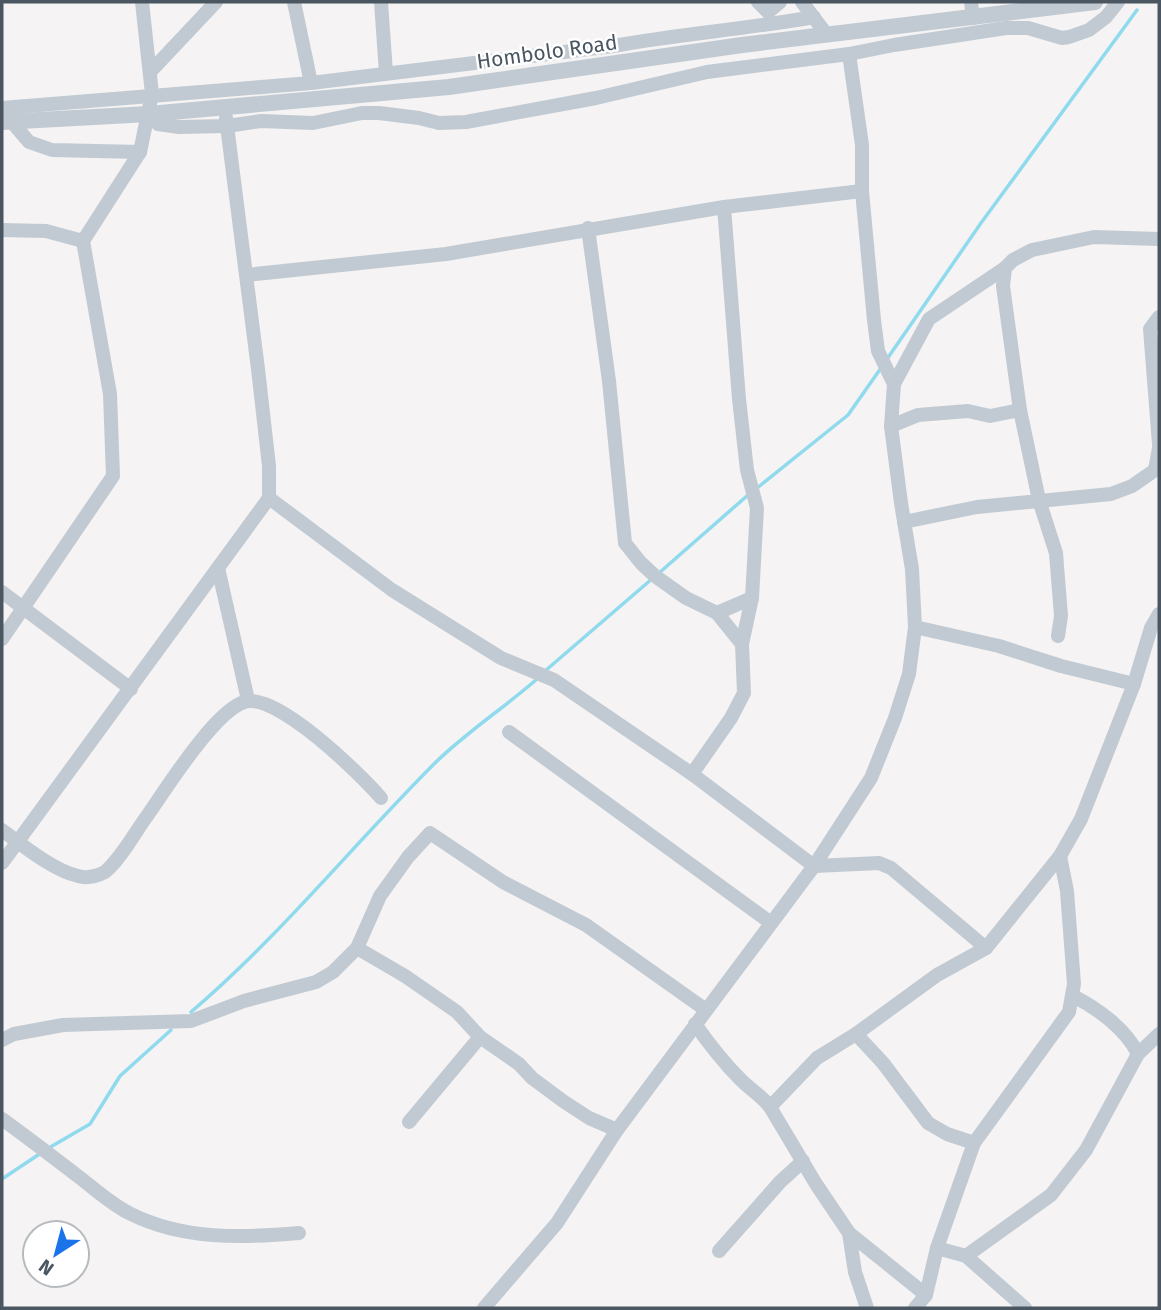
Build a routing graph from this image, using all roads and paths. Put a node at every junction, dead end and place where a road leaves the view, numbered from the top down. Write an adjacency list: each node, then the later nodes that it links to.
1 (142, 2): 14 (street)
2 (216, 2): 14 (street)
3 (294, 2): 16 (street)
4 (381, 2): 15 (street)
5 (758, 2): 6 (street)
6 (780, 2)
7 (802, 2): 11 (street)
8 (1095, 2): 10 (street, Hombolo Road)
9 (1118, 2): 13 (street)
10 (972, 10): 12 (street, Hombolo Road)
11 (814, 17): 12 (street); 15 (street)
12 (827, 35): 18 (street, Hombolo Road)
13 (849, 54): 22 (street); 25 (street)
14 (150, 72): 17 (street)
15 (386, 73): 16 (street)
16 (311, 83): 17 (street)
17 (152, 94): 20 (street); 21 (street)
18 (312, 99): 19 (street, Hombolo Road); 22 (street)
19 (224, 106): 20 (street, Hombolo Road); 23 (street)
20 (149, 114): 21 (street, Hombolo Road); 23 (street); 24 (street)
21 (5, 117): 24 (street)
22 (313, 123): 23 (street)
23 (227, 126): 32 (street)
24 (140, 152): 30 (street)
25 (862, 191): 26 (street); 34 (street)
26 (724, 207): 27 (street); 44 (street)
27 (588, 228): 32 (street); 46 (street)
28 (2, 230): 30 (street)
29 (1159, 239): 31 (street)
30 (83, 240): 45 (street)
31 (1005, 268): 34 (street); 35 (street)
32 (246, 275): 39 (street)
33 (1159, 317): 37 (street)
34 (894, 384): 36 (street)
35 (1020, 410): 36 (street); 40 (street)
36 (891, 426): 41 (street)
37 (1159, 446): 38 (street)
38 (1157, 471): 40 (street)
39 (269, 498): 42 (street); 56 (street)
40 (1039, 500): 41 (street); 49 (street)
41 (904, 522): 48 (street)
42 (218, 568): 53 (street); 54 (street)
43 (2, 592): 45 (street)
44 (752, 597): 46 (street); 51 (street)
45 (24, 609): 50 (street); 53 (street)
46 (717, 613): 51 (street)
47 (1159, 614): 52 (street)
48 (915, 627): 52 (street); 62 (street)
49 (1058, 636)
50 (2, 639)
51 (742, 644): 56 (street)
52 (1134, 684): 60 (street)
53 (131, 689): 59 (street)
54 (248, 700): 57 (street); 59 (street)
55 (509, 732): 63 (street)
56 (692, 774): 62 (street)
57 (381, 798)
58 (2, 830): 59 (street)
59 (17, 841): 61 (street)
60 (1060, 856): 65 (street); 66 (street)
61 (2, 863)
62 (814, 866): 63 (street); 65 (street)
63 (771, 923): 67 (street)
64 (357, 948): 67 (street); 71 (street); 72 (street)
65 (986, 948): 69 (street)
66 (1073, 996): 73 (street); 78 (street)
67 (706, 1010): 68 (street)
68 (695, 1024): 74 (street); 77 (street)
69 (856, 1034): 74 (street); 78 (street)
70 (1159, 1034): 73 (street)
71 (480, 1037): 76 (street); 77 (street)
72 (2, 1040)
73 (1138, 1054): 84 (street)
74 (770, 1107): 79 (street)
75 (2, 1119): 80 (street)
76 (409, 1122)
77 (617, 1130): 86 (street)
78 (974, 1143): 82 (street)
79 (803, 1161): 81 (street); 83 (street)
80 (299, 1233)
81 (849, 1233): 85 (street); 87 (street)
82 (937, 1248): 84 (street); 85 (street)
83 (719, 1251)
84 (966, 1256): 89 (street)
85 (926, 1295): 88 (street)
86 (484, 1308)
87 (867, 1308)
88 (915, 1308)
89 (1025, 1308)

